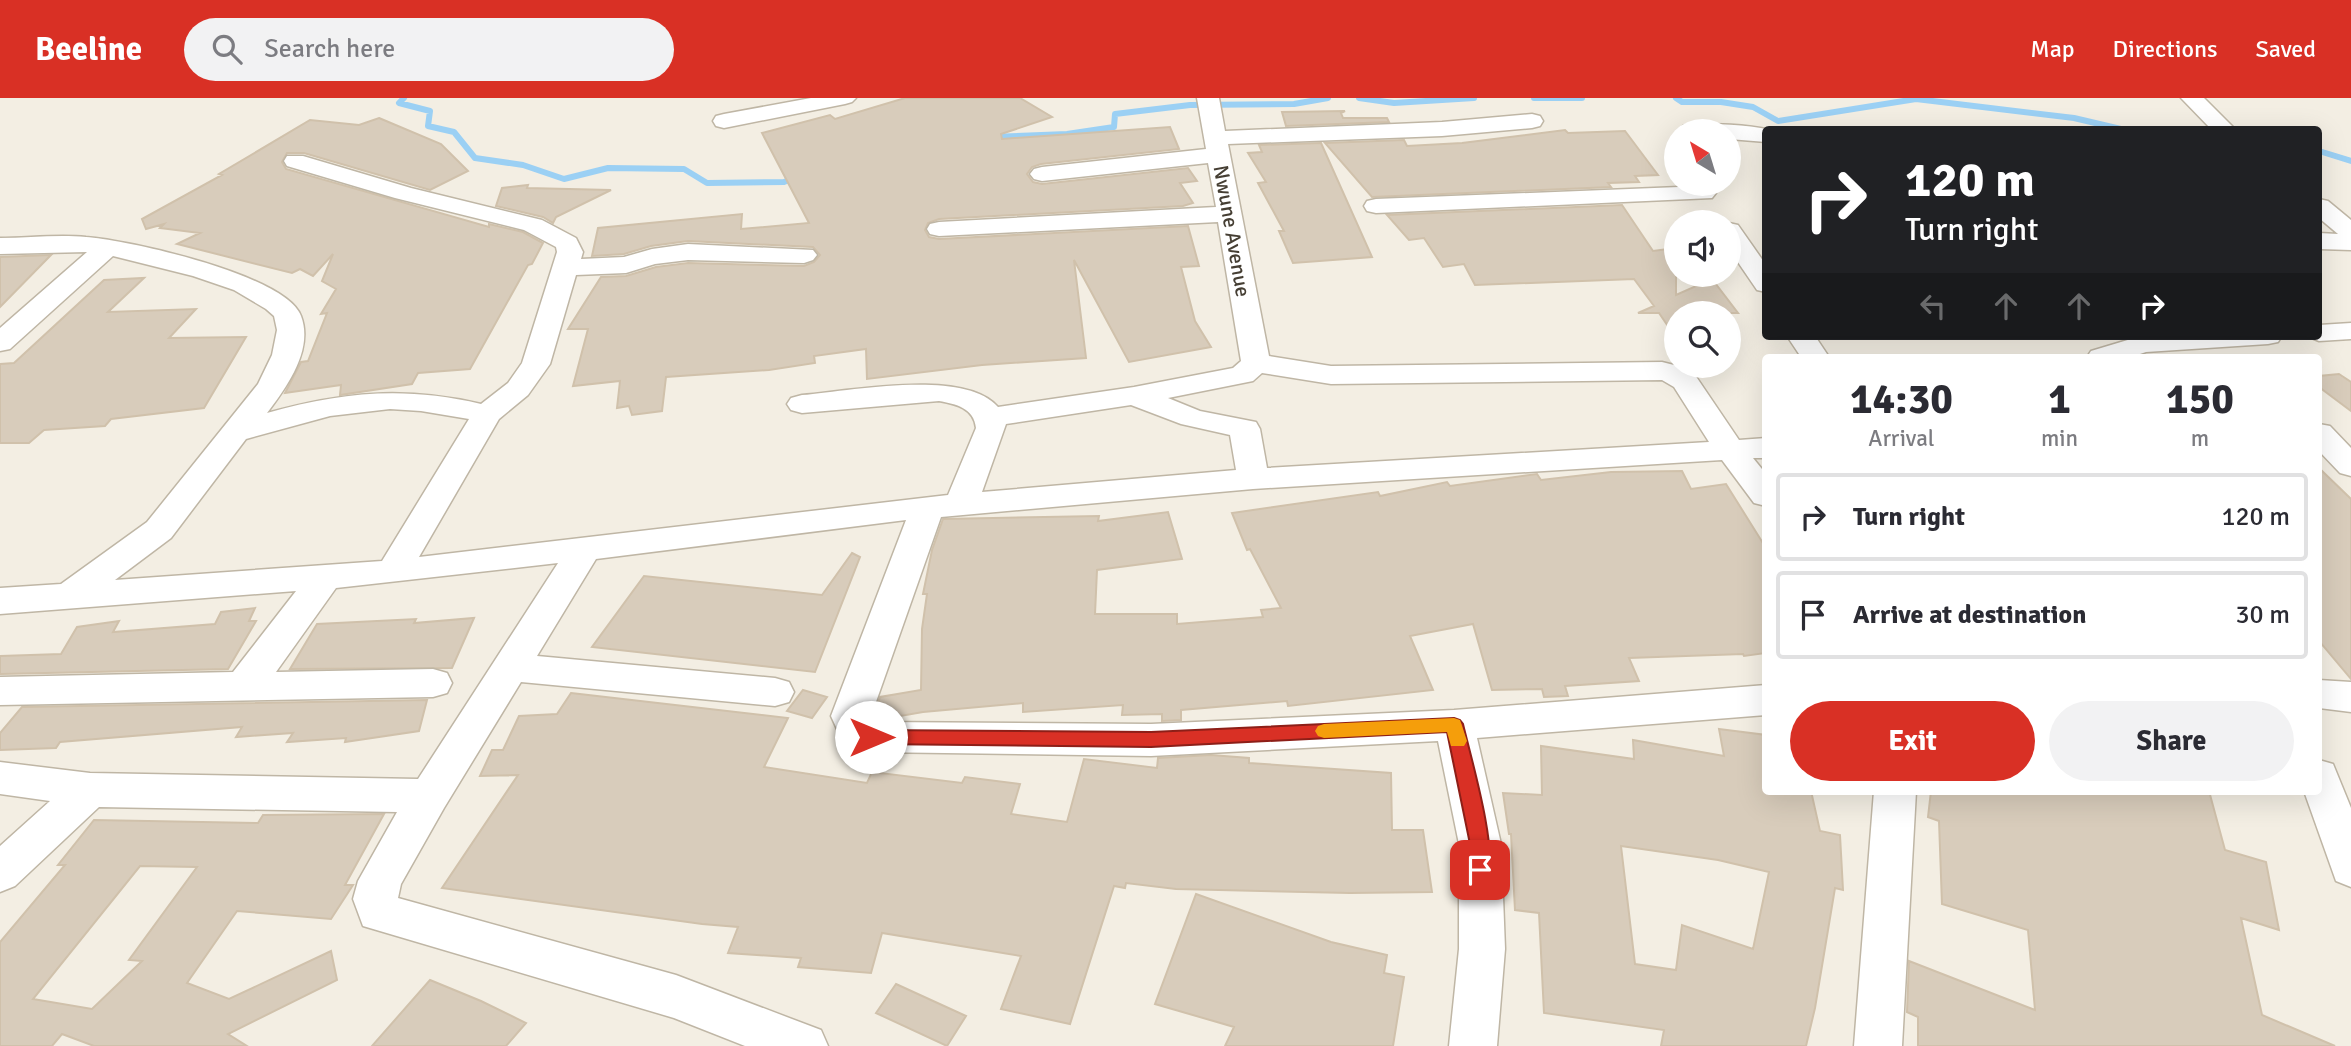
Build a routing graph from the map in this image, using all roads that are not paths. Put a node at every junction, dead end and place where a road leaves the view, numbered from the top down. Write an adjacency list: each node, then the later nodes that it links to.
1 (845, 98): 4 (street)
2 (2192, 98): 6 (street)
3 (1210, 104): 9 (street, Nwune Avenue)
4 (724, 121)
5 (1532, 121): 9 (street)
6 (2220, 126)
7 (1741, 133): 8 (street)
8 (1762, 135)
9 (1217, 146): 11 (street); 15 (street, Nwune Avenue)
10 (295, 160): 24 (street)
11 (1042, 174)
12 (1664, 190): 13 (street)
13 (1377, 206)
14 (2322, 208): 17 (street)
15 (1227, 214): 16 (street); 32 (street, Nwune Avenue)
16 (939, 229)
17 (2351, 232)
18 (2322, 241): 19 (street)
19 (2351, 242)
20 (0, 246): 21 (street)
21 (108, 247): 29 (street); 38 (street)
22 (1741, 248): 25 (street)
23 (804, 255): 24 (street)
24 (565, 268): 35 (street)
25 (1762, 278)
26 (2351, 331): 27 (street)
27 (2322, 333)
28 (2256, 340): 30 (street)
29 (0, 343)
30 (2233, 348): 31 (street)
31 (2111, 354)
32 (1249, 369): 33 (street); 37 (street, Nwune Avenue); 41 (street)
33 (1134, 396): 36 (street); 37 (street)
34 (802, 404): 36 (street)
35 (487, 414): 38 (street); 48 (street)
36 (990, 417): 45 (street)
37 (1245, 429): 43 (street, Nwune Avenue)
38 (235, 433): 46 (street)
39 (2322, 436): 42 (street)
40 (1762, 448): 41 (street)
41 (1730, 450): 43 (street); 44 (street)
42 (2351, 466)
43 (1253, 479): 45 (street)
44 (1762, 491)
45 (944, 506): 47 (street); 61 (street)
46 (159, 530): 50 (street); 51 (street)
47 (584, 551): 48 (street); 53 (street)
48 (393, 572): 49 (street)
49 (326, 578): 50 (street); 55 (street)
50 (157, 590): 51 (street)
51 (68, 597): 52 (street)
52 (0, 601)
53 (511, 667): 57 (street); 66 (street)
54 (433, 683): 55 (street)
55 (246, 685): 56 (street)
56 (0, 691)
57 (775, 692)
58 (2322, 694): 59 (street)
59 (2351, 697)
60 (1762, 700): 61 (street)
61 (1454, 724): 70 (street)
62 (0, 778): 64 (street)
63 (2322, 785): 67 (street)
64 (90, 790): 66 (street); 68 (street)
65 (1895, 795): 71 (street)
66 (429, 796): 69 (street)
67 (2351, 868)
68 (0, 873)
69 (804, 1046)
70 (1473, 1046)
71 (1878, 1046)

